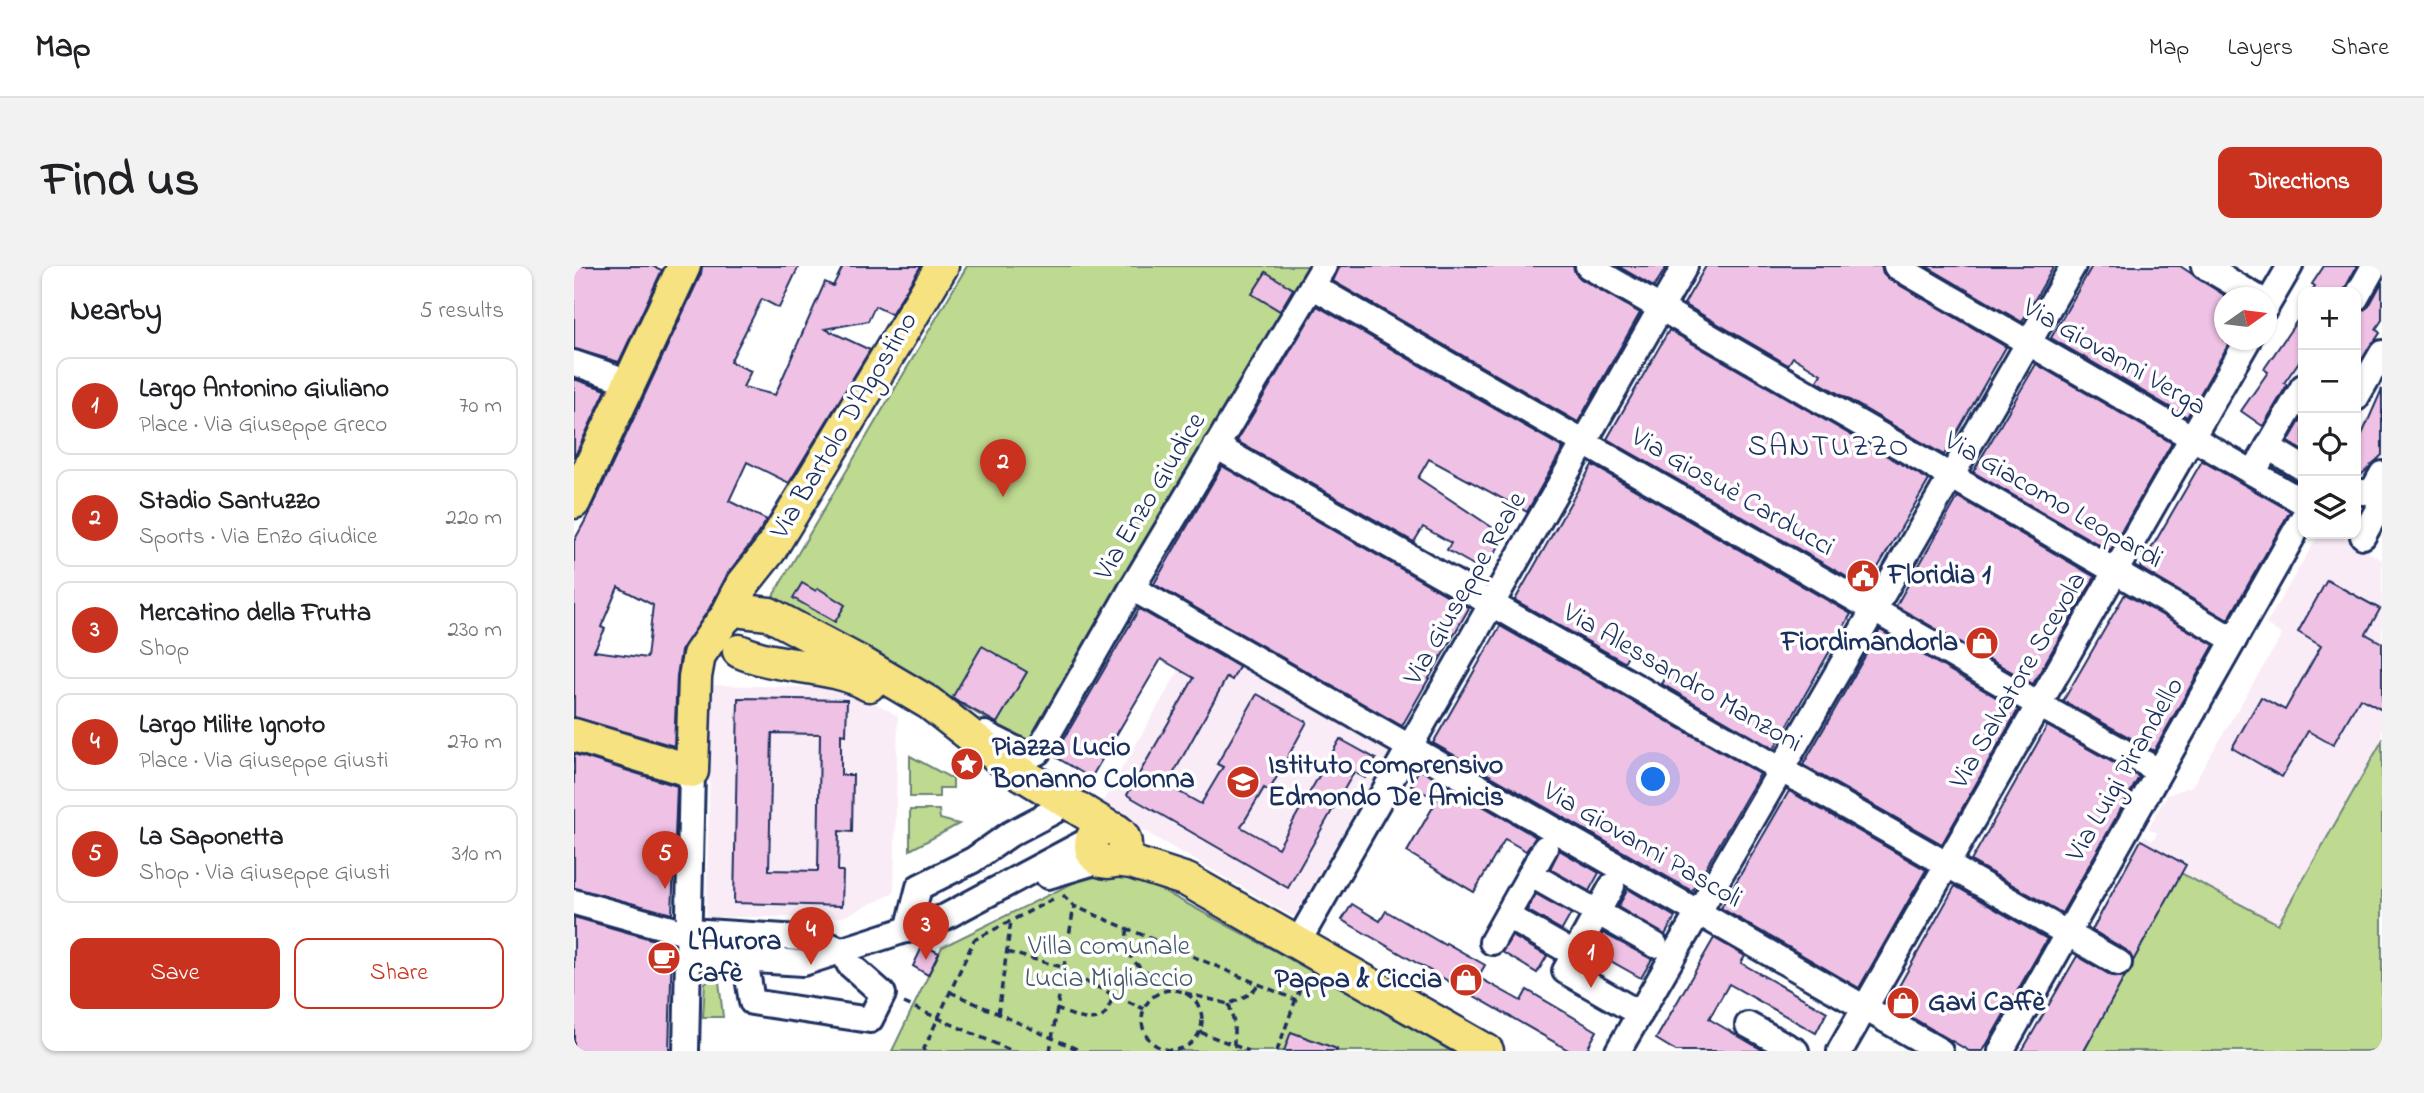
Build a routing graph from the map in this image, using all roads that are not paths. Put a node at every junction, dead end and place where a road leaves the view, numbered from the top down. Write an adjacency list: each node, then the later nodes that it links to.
1 (684, 266): 19 (main road)
2 (942, 266): 40 (main road, Via Bartolo D'Agostino)
3 (1588, 266): 14 (street, Via Giacomo Leopardi)
4 (1685, 266): 14 (street, Via Giuseppe Reale)
5 (1896, 266): 15 (street, Via Giovanni Verga)
6 (2073, 266): 15 (street)
7 (2204, 266): 11 (street)
8 (2290, 266): 12 (street)
9 (2374, 266): 13 (street)
10 (1318, 276): 23 (street, Via Giosuè Carducci); 24 (street, Via Enzo Giudice)
11 (2239, 287)
12 (2276, 287)
13 (2361, 289)
14 (1661, 308): 23 (street, Via Giuseppe Reale); 29 (street, Via Giacomo Leopardi)
15 (2029, 343): 22 (street, Via Giovanni Verga); 29 (street)
16 (2242, 350): 22 (street, Via Salvatore Scevola)
17 (2382, 353): 20 (street)
18 (574, 363): 19 (street)
19 (630, 382): 32 (main road)
20 (2361, 389)
21 (2298, 396): 25 (street)
22 (2192, 437): 27 (street, Via Giovanni Verga); 36 (street, Via Salvatore Scevola)
23 (1584, 442): 38 (street, Via Giuseppe Reale); 39 (street, Via Giosuè Carducci)
24 (1216, 446): 37 (street, Via Enzo Giudice); 38 (street, Via Alessandro Manzoni)
25 (2268, 447): 26 (street); 27 (street)
26 (2298, 465)
27 (2253, 473): 31 (street, Via Giovanni Verga)
28 (2382, 474): 30 (street)
29 (1951, 476): 36 (street, Via Giacomo Leopardi); 39 (street)
30 (2361, 492)
31 (2298, 499)
32 (574, 502)
33 (2382, 502): 35 (street)
34 (2298, 527): 41 (street, Via Luigi Pirandello)
35 (2367, 538)
36 (2117, 572): 41 (street, Via Giacomo Leopardi); 45 (street, Via Salvatore Scevola)
37 (1132, 588): 44 (street, Via Enzo Giudice); 47 (street, Via Giovanni Pascoli)
38 (1491, 604): 47 (street, Via Giuseppe Reale); 48 (street, Via Alessandro Manzoni)
39 (1873, 608): 45 (street, Via Giosuè Carducci); 48 (street)
40 (741, 616): 42 (main road); 43 (main road, Via Bartolo D'Agostino); 44 (main road)
41 (2234, 640): 50 (street, Via Luigi Pirandello)
42 (743, 652): 43 (main road); 51 (main road)
43 (695, 677): 49 (main road, Via Bartolo D'Agostino)
44 (929, 703): 52 (main road)
45 (2039, 705): 50 (street, Via Giosuè Carducci); 54 (street, Via Salvatore Scevola)
46 (574, 735): 49 (main road)
47 (1410, 747): 59 (street, Via Giovanni Pascoli); 64 (street, Via Giuseppe Reale)
48 (1781, 769): 54 (street, Via Alessandro Manzoni); 59 (street)
49 (692, 771): 63 (street)
50 (2159, 771): 62 (street, Via Luigi Pirandello)
51 (1054, 811): 52 (main road); 61 (street)
52 (1105, 843): 61 (street); 64 (main road)
53 (1545, 848): 55 (street)
54 (1947, 865): 62 (street, Via Alessandro Manzoni); 71 (street, Via Salvatore Scevola)
55 (1530, 874): 58 (street); 60 (street)
56 (1612, 886): 58 (street)
57 (574, 902): 63 (street)
58 (1598, 912): 66 (street); 70 (street)
59 (1698, 912): 71 (street, Via Giovanni Pascoli); 72 (street)
60 (1507, 916): 65 (street); 70 (street)
61 (908, 930): 67 (street)
62 (2066, 934): 69 (street, Via Alessandro Manzoni); 80 (street, Via Luigi Pirandello)
63 (689, 940): 67 (street); 68 (street); 74 (street)
64 (1298, 942): 75 (main road)
65 (1492, 942)
66 (1655, 945)
67 (843, 951): 68 (street); 68 (street)
68 (745, 960)
69 (2119, 962)
70 (1569, 963): 72 (street)
71 (1866, 1008): 78 (street, Via Salvatore Scevola); 79 (street, Via Giovanni Pascoli)
72 (1640, 1014): 76 (street)
73 (1748, 1025): 77 (street)
74 (686, 1051)
75 (1487, 1051)
76 (1618, 1051)
77 (1796, 1051)
78 (1840, 1051)
79 (1940, 1051)
80 (2001, 1051)

